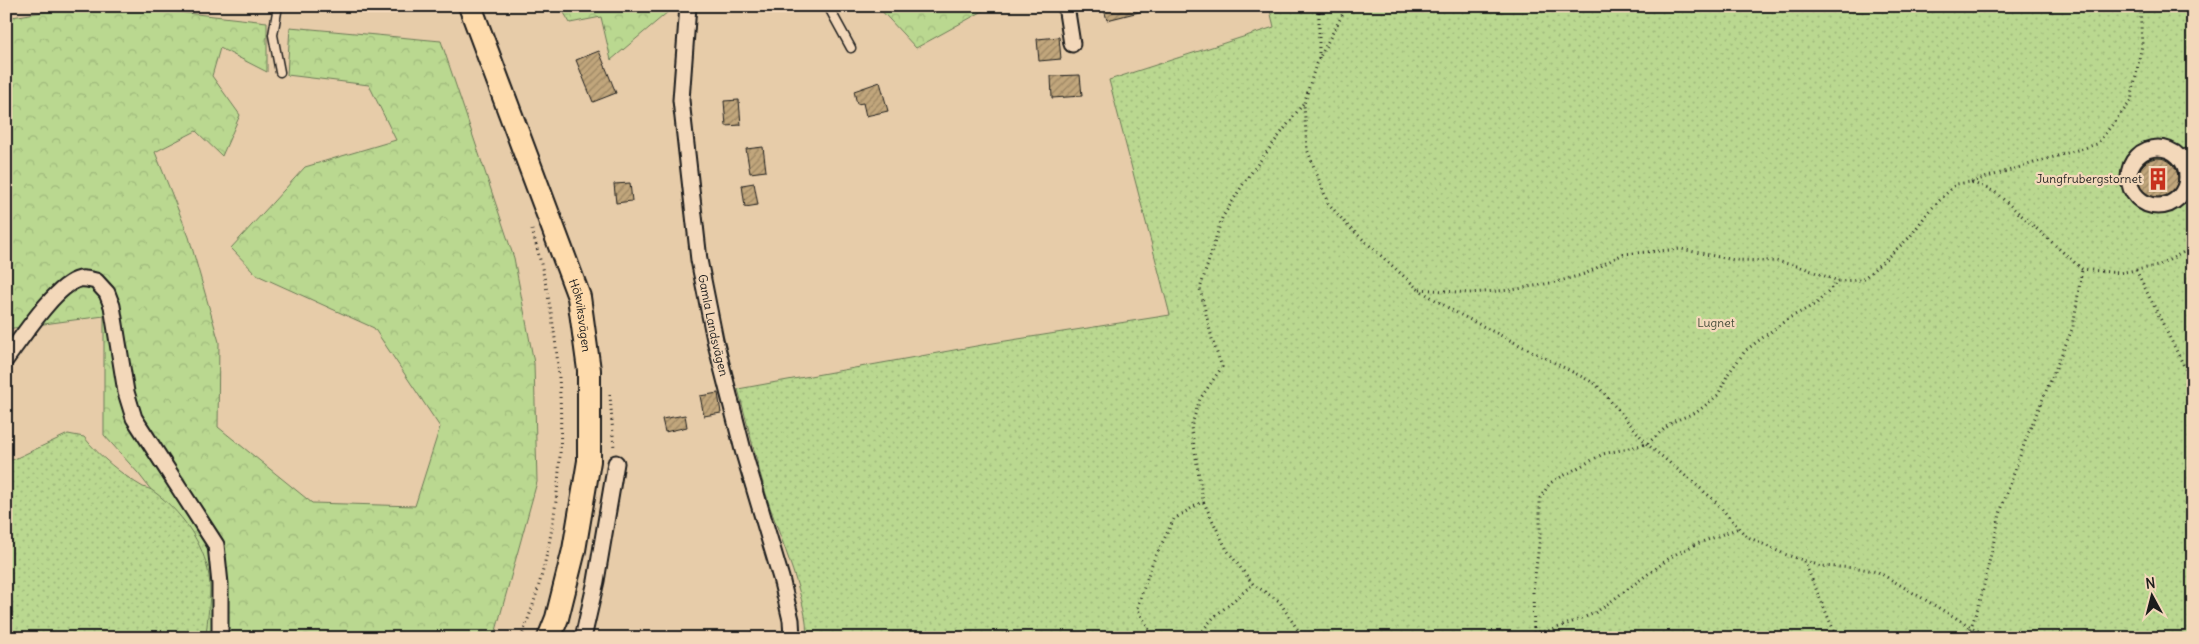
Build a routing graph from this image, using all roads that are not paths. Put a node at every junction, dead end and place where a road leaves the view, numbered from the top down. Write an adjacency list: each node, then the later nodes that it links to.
1 (278, 6): 8 (lane)
2 (470, 6): 12 (main road, Hökviksvägen)
3 (688, 6): 14 (street, Gamla Landsvägen)
4 (828, 6): 7 (lane)
5 (1066, 6): 6 (street)
6 (1072, 44)
7 (851, 48)
8 (280, 72)
9 (6, 359): 11 (street)
10 (616, 463): 13 (street)
11 (220, 638)
12 (549, 638)
13 (583, 638)
14 (792, 638)

